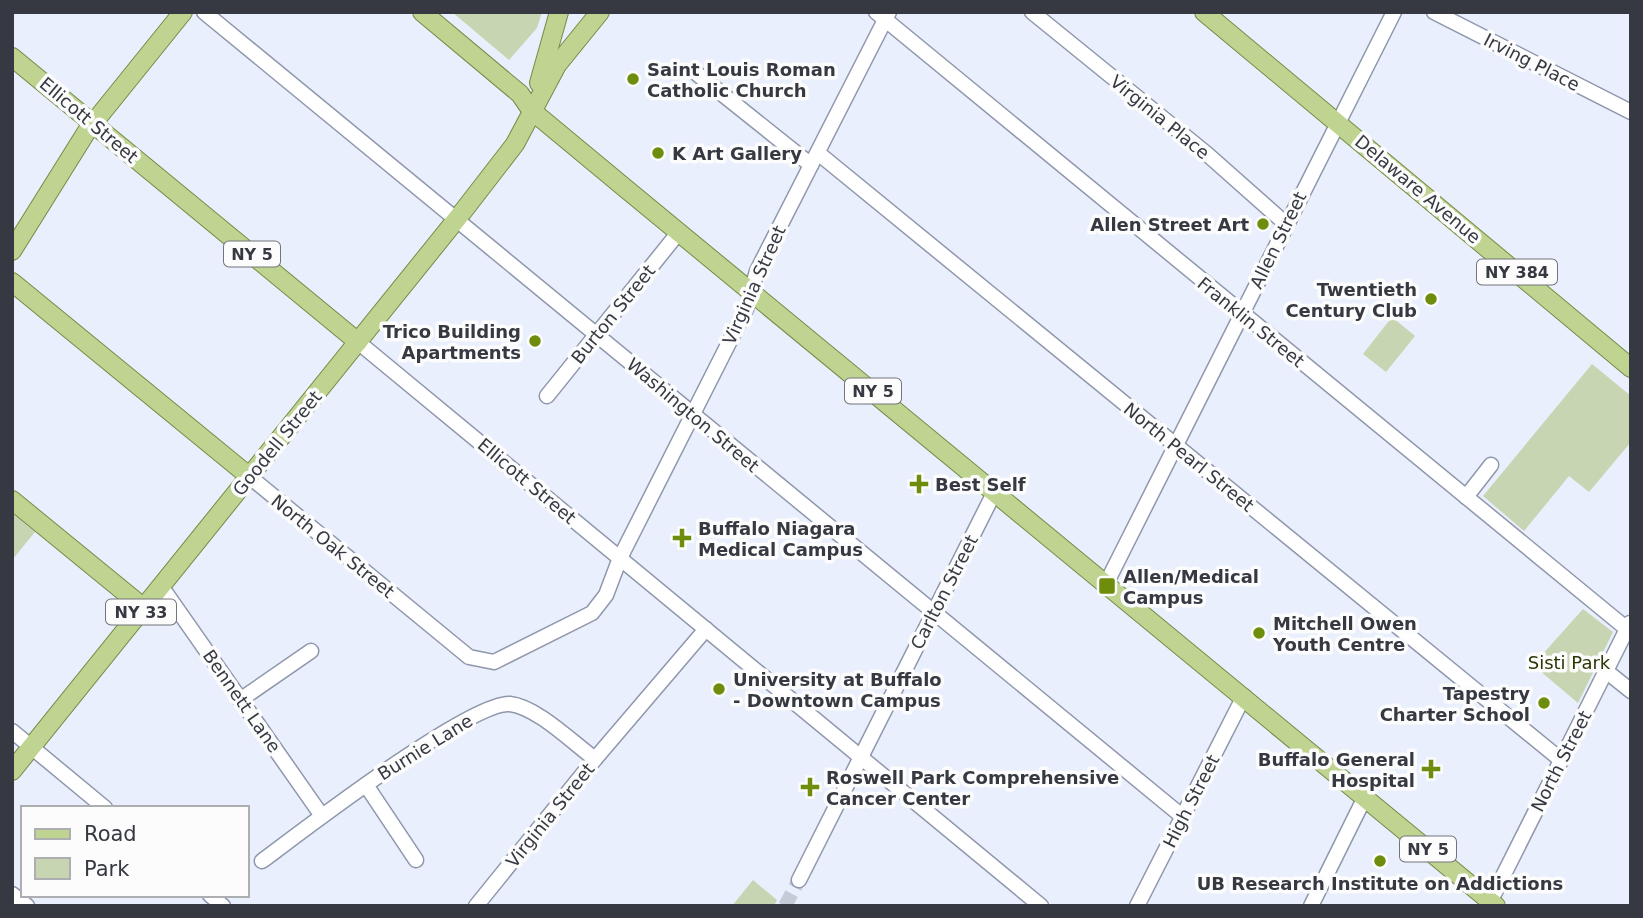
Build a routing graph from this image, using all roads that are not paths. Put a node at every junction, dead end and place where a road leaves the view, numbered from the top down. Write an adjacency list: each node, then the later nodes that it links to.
1 (183, 12): 17 (main road)
2 (204, 12): 19 (street, Washington Street)
3 (406, 12): 14 (main road)
4 (422, 12): 14 (main road)
5 (559, 12): 14 (main road)
6 (600, 12): 14 (main road)
7 (1032, 12): 20 (street, Virginia Place)
8 (1204, 12): 16 (main road, Delaware Avenue / NY 384)
9 (1394, 12): 16 (street, Allen Street)
10 (1434, 12): 15 (street, Irving Place)
11 (883, 15): 18 (street, Virginia Street); 25 (street, Franklin Street)
12 (12, 57): 17 (main road, Ellicott Street / NY 5)
13 (696, 73): 18 (street, North Pearl Street)
14 (531, 110): 19 (main road, Goodell Street); 21 (main road, NY 5)
15 (1631, 112)
16 (1337, 121): 20 (street, Allen Street); 28 (main road, Delaware Avenue / NY 384)
17 (93, 123): 22 (main road); 27 (main road, Ellicott Street / NY 5)
18 (814, 159): 24 (street, Virginia Street); 31 (street, North Pearl Street)
19 (456, 220): 26 (street, Washington Street); 27 (main road, Goodell Street)
20 (1286, 224): 25 (street, Allen Street)
21 (678, 232): 24 (main road, NY 5); 26 (street, Burton Street)
22 (12, 251)
23 (12, 282): 33 (main road, North Oak Street)
24 (751, 291): 30 (street, Virginia Street); 34 (main road, NY 5)
25 (1241, 315): 31 (street, Allen Street); 35 (street, Franklin Street)
26 (596, 335): 29 (street, Burton Street); 30 (street, Washington Street)
27 (358, 342): 33 (main road, Goodell Street / NY 33); 37 (street, Ellicott Street)
28 (1631, 369)
29 (547, 396)
30 (694, 416): 37 (street, Virginia Street); 41 (street, Washington Street)
31 (1175, 446): 38 (street, Allen Street); 53 (street, North Pearl Street)
32 (1491, 465): 35 (street)
33 (250, 477): 37 (street, North Oak Street); 39 (main road, Goodell Street / NY 33)
34 (995, 491): 38 (main road, NY 5); 41 (street, Carlton Street)
35 (1466, 497): 42 (street, Franklin Street)
36 (12, 500): 40 (main road)
37 (620, 558): 43 (street, Ellicott Street)
38 (1107, 582): 47 (main road, NY 5)
39 (162, 586): 40 (main road, Goodell Street / NY 33); 48 (street, Bennett Lane)
40 (144, 608): 50 (main road, Goodell Street / NY 33)
41 (934, 613): 51 (street, Carlton Street); 59 (street, Washington Street)
42 (1629, 625): 45 (street, North Street)
43 (706, 629): 51 (street, Ellicott Street); 52 (street, Virginia Street)
44 (312, 651): 48 (street)
45 (1606, 671): 46 (street); 53 (street, North Street)
46 (1631, 691)
47 (1244, 696): 56 (main road, NY 5); 59 (street, High Street)
48 (240, 700): 58 (street, Bennett Lane)
49 (12, 731): 50 (street)
50 (32, 747): 54 (main road, Goodell Street / NY 33); 57 (street)
51 (861, 757): 62 (street, Carlton Street); 68 (street, Ellicott Street)
52 (595, 759): 55 (street, Burnie Lane); 64 (street, Virginia Street)
53 (1561, 760): 65 (street, North Street)
54 (12, 771)
55 (366, 785): 58 (street, Burnie Lane); 60 (street)
56 (1365, 797): 65 (main road, NY 5); 70 (street)
57 (103, 806)
58 (323, 816): 61 (street, Burnie Lane)
59 (1183, 817): 69 (street, High Street)
60 (416, 860)
61 (262, 861)
62 (799, 880)
63 (12, 894): 66 (street)
64 (481, 900): 67 (street)
65 (1492, 904)
66 (27, 906)
67 (498, 906)
68 (1041, 906)
69 (1137, 906)
70 (1311, 906)

